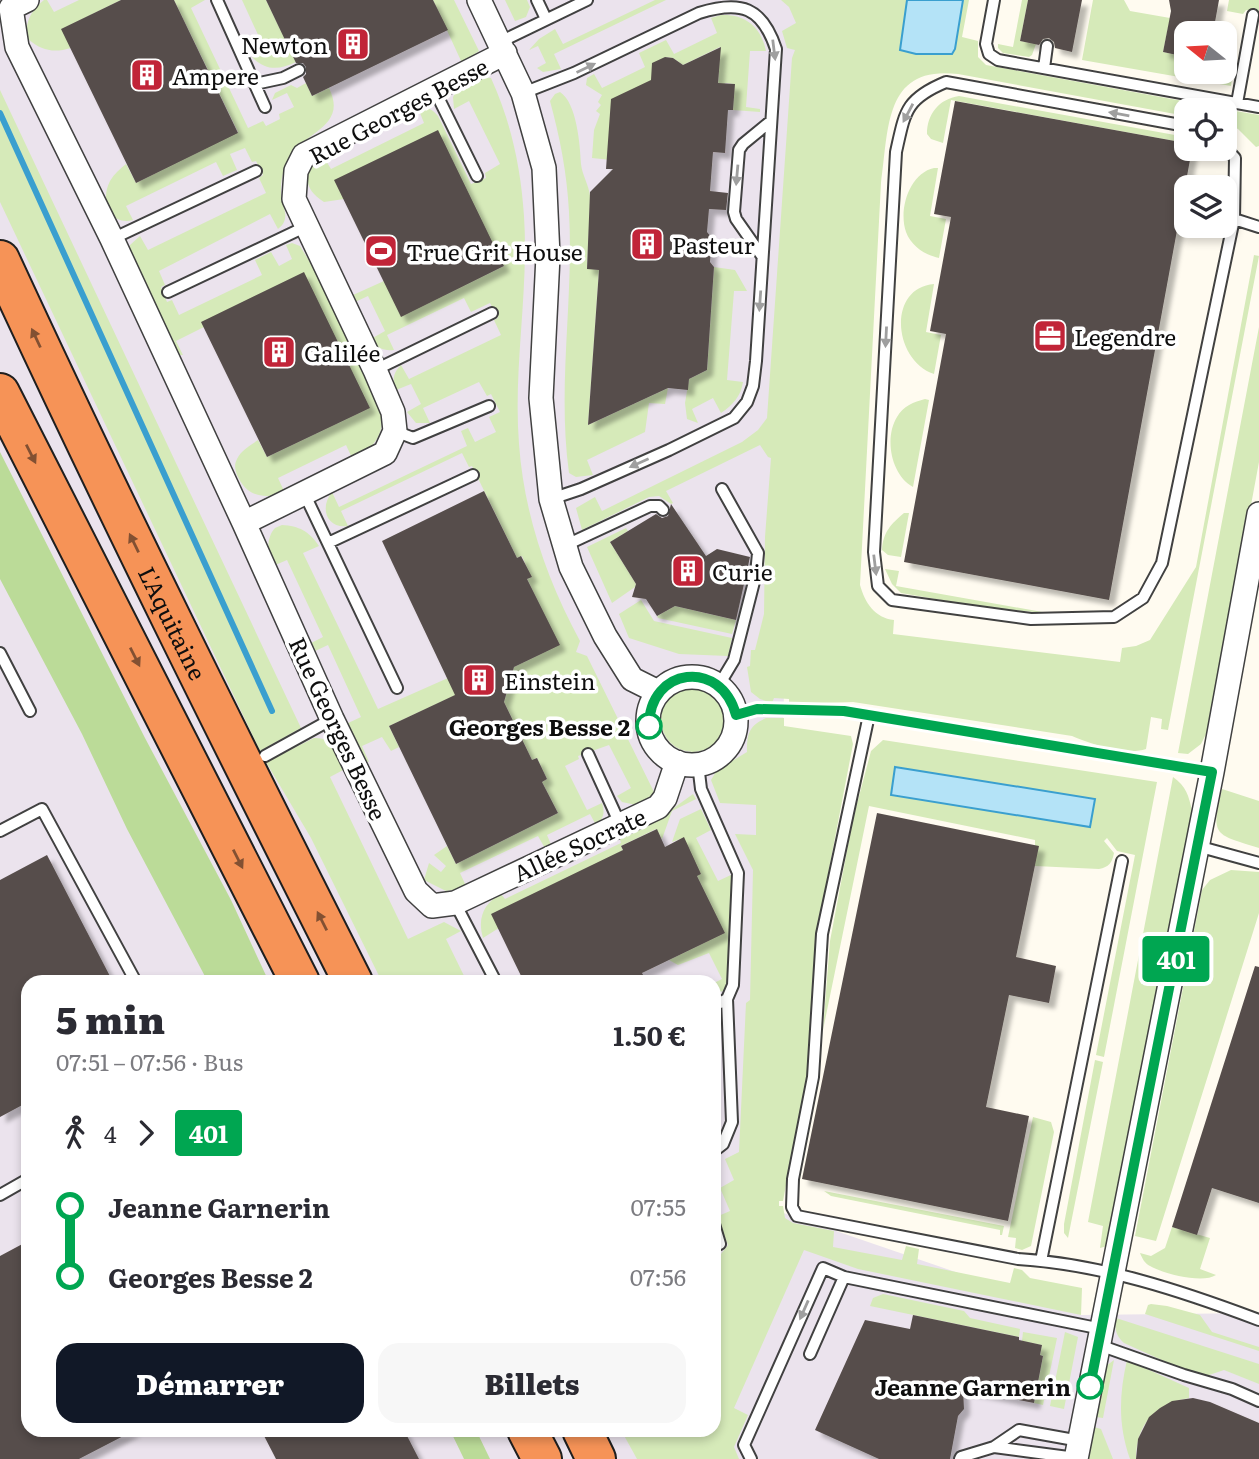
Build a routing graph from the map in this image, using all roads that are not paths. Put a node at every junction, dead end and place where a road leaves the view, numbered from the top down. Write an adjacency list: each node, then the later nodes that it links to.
1 (217, 0): 13 (lane)
2 (479, 0): 10 (street, Rue Georges Besse)
3 (537, 0): 8 (lane)
4 (587, 0): 8 (lane)
5 (994, 0): 11 (lane)
6 (14, 3): 28 (street, Rue Georges Besse)
7 (1253, 15): 17 (lane)
8 (546, 19): 10 (lane)
9 (1047, 47): 11 (lane)
10 (502, 48): 14 (street, Rue Georges Besse); 15 (street, Rue Georges Besse)
11 (1044, 68): 16 (lane)
12 (299, 70): 13 (lane)
13 (255, 84): 18 (lane)
14 (434, 89): 23 (lane); 25 (street, Rue Georges Besse)
15 (523, 93): 20 (lane, one-way to 20); 40 (street, Rue Georges Besse)
16 (1209, 98)
17 (1237, 103): 19 (lane)
18 (265, 107)
19 (1259, 107)
20 (771, 121): 29 (lane); 29 (lane, one-way to 29)
21 (1174, 124): 27 (lane, one-way to 27)
22 (256, 171): 28 (lane)
23 (477, 176)
24 (1237, 220): 26 (lane)
25 (307, 226): 31 (lane); 33 (street, Rue Georges Besse)
26 (1259, 227)
27 (1230, 238)
28 (112, 239): 43 (street, Rue Georges Besse)
29 (762, 256): 40 (lane, one-way to 40)
30 (0, 260): 66 (highway, L'Aquitaine, one-way to 30)
31 (168, 292)
32 (492, 313): 33 (lane)
33 (375, 370): 36 (street, Rue Georges Besse)
34 (0, 393): 65 (highway, one-way to 65)
35 (489, 406): 36 (lane)
36 (395, 431): 39 (street)
37 (473, 475): 44 (lane)
38 (722, 489): 47 (lane)
39 (305, 495): 43 (street); 44 (lane)
40 (551, 499): 45 (street, Rue Georges Besse)
41 (663, 510): 45 (lane)
42 (1259, 514): 57 (street)
43 (244, 523): 53 (street, Rue Georges Besse)
44 (328, 543): 48 (lane)
45 (564, 546): 49 (street, Rue Georges Besse)
46 (0, 653): 50 (lane)
47 (719, 685): 49 (street); 51 (street)
48 (397, 688)
49 (658, 692): 56 (street)
50 (30, 711)
51 (736, 715): 52 (lane); 56 (street)
52 (869, 715): 57 (lane); 73 (lane)
53 (332, 719): 55 (lane); 63 (street, Rue Georges Besse)
54 (588, 754): 58 (lane)
55 (265, 756)
56 (688, 763): 58 (street, Allée Socrate); 68 (lane)
57 (1212, 772): 60 (street)
58 (620, 824): 63 (street, Allée Socrate)
59 (0, 831): 64 (lane)
60 (1198, 846): 62 (lane); 74 (street)
61 (1122, 861): 73 (lane)
62 (1259, 863)
63 (455, 903): 67 (lane)
64 (132, 975)
65 (296, 975)
66 (349, 975)
67 (492, 975)
68 (727, 999): 69 (lane); 70 (lane)
69 (721, 1002)
70 (721, 1146)
71 (21, 1183): 72 (lane)
72 (0, 1195)
73 (1041, 1261): 74 (lane)
74 (1113, 1274): 76 (lane); 77 (street)
75 (844, 1277): 77 (lane); 78 (lane); 86 (lane, one-way to 86)
76 (1259, 1320)
77 (1100, 1337): 79 (lane); 83 (street)
78 (810, 1354)
79 (1259, 1401)
80 (531, 1437): 84 (highway)
81 (585, 1437): 85 (highway)
82 (995, 1447): 83 (lane); 83 (lane); 87 (lane)
83 (1077, 1453)
84 (542, 1459)
85 (596, 1459)
86 (751, 1459)
87 (960, 1459)

